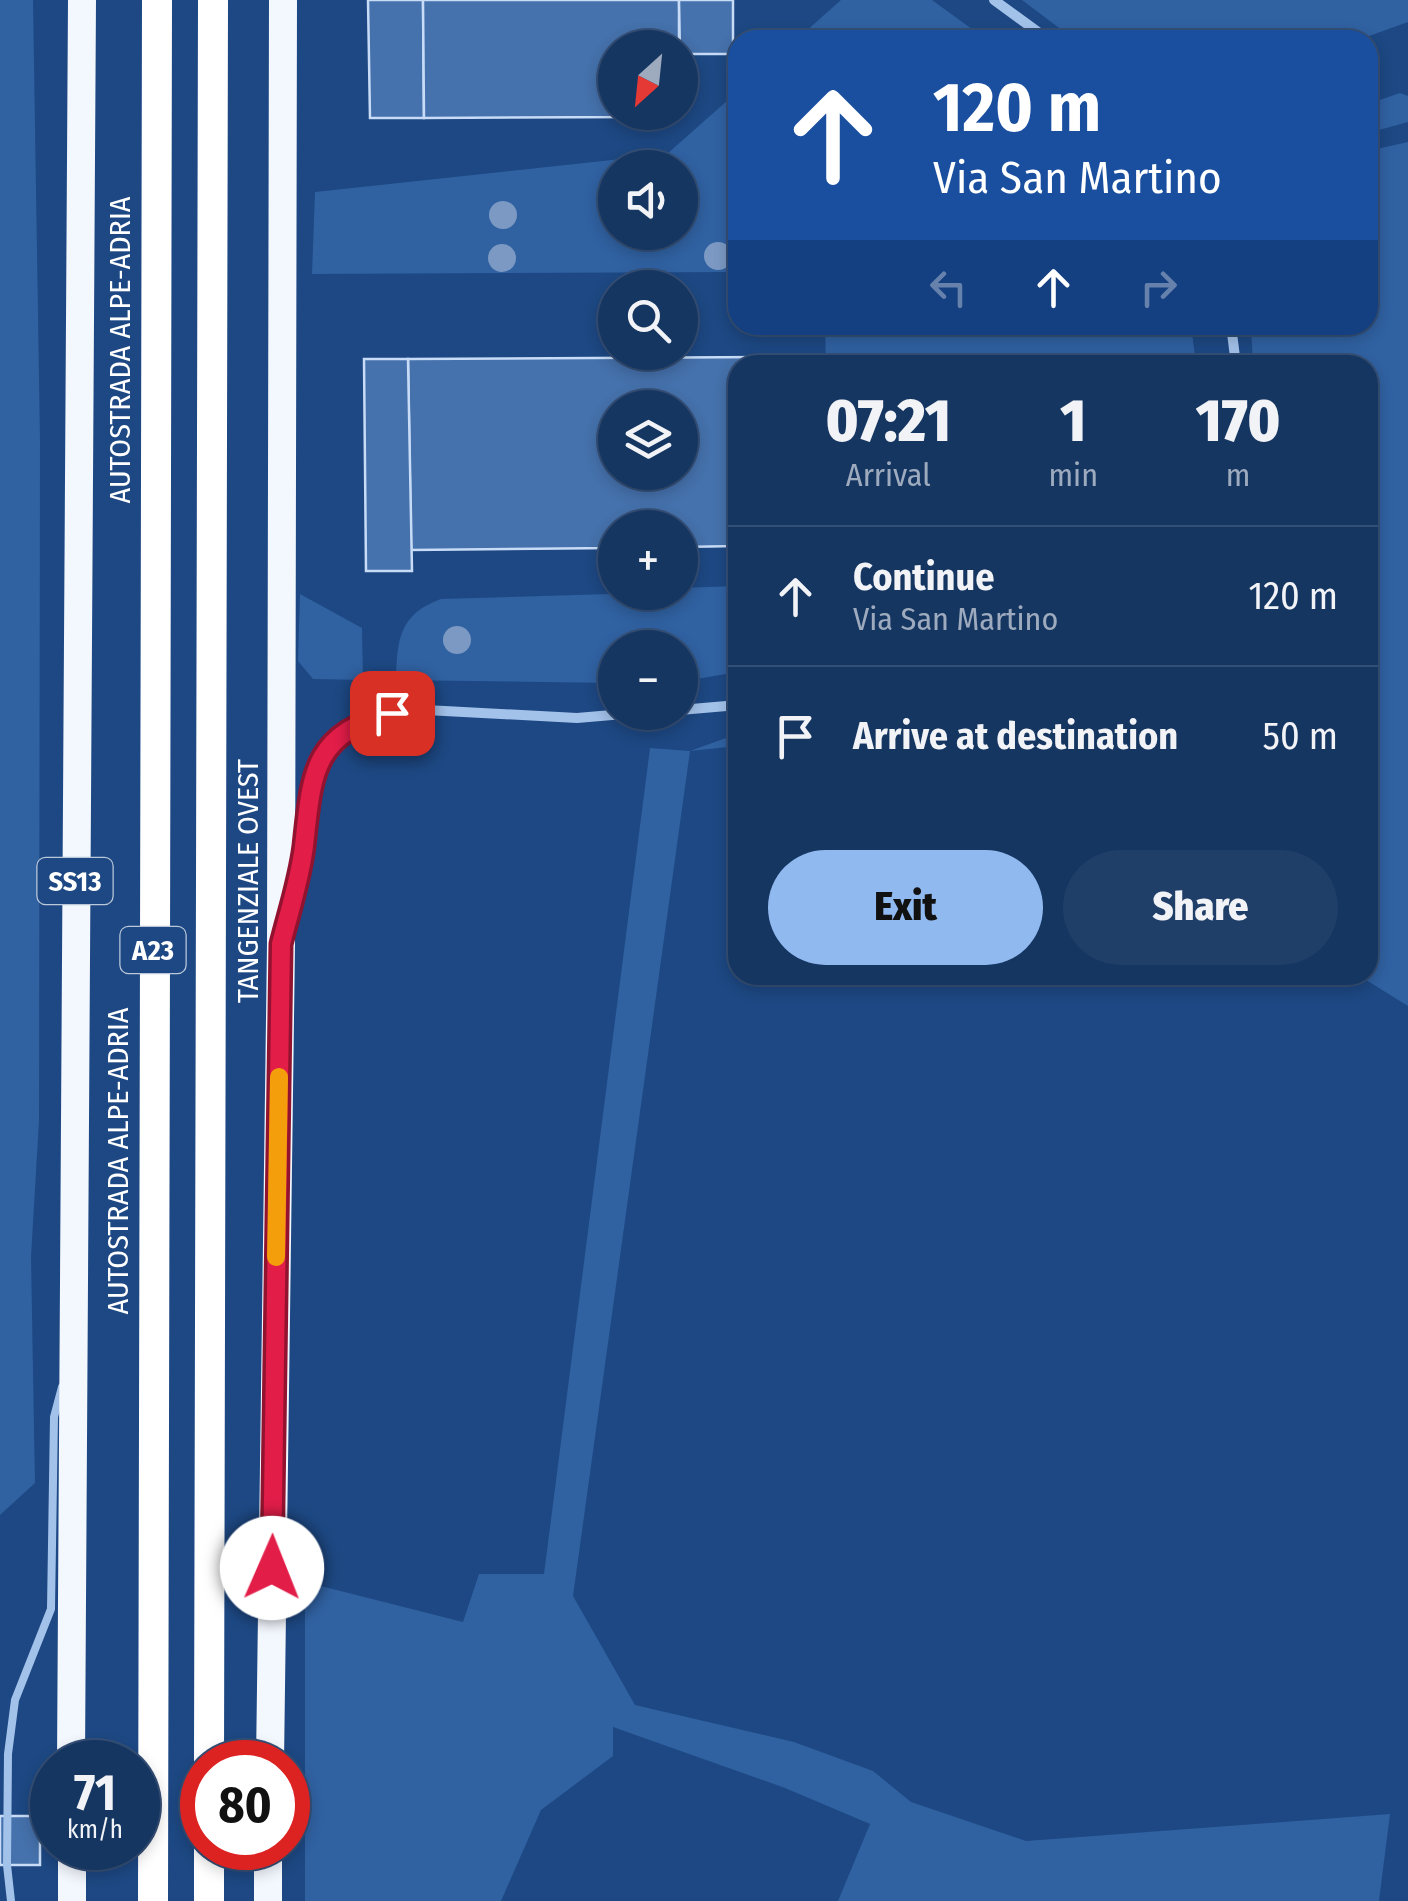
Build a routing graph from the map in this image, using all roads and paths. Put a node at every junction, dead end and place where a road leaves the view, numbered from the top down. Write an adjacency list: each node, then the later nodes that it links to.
1 (82, 0): 11 (highway, SS13)
2 (157, 0): 20 (highway, AUTOSTRADA ALPE-ADRIA / A23)
3 (213, 0): 13 (highway, A23)
4 (284, 0): 10 (highway, TANGENZIALE OVEST)
5 (994, 0): 6 (street)
6 (1036, 30)
7 (728, 707): 8 (street)
8 (698, 709)
9 (598, 716): 10 (street)
10 (281, 944): 14 (highway, TANGENZIALE OVEST)
11 (71, 1348): 12 (highway, SS13); 18 (lane)
12 (71, 1740)
13 (209, 1740)
14 (270, 1740)
15 (72, 1870): 19 (highway)
16 (209, 1870): 21 (highway)
17 (268, 1870): 22 (highway)
18 (11, 1901)
19 (72, 1901)
20 (153, 1901)
21 (209, 1901)
22 (268, 1901)

